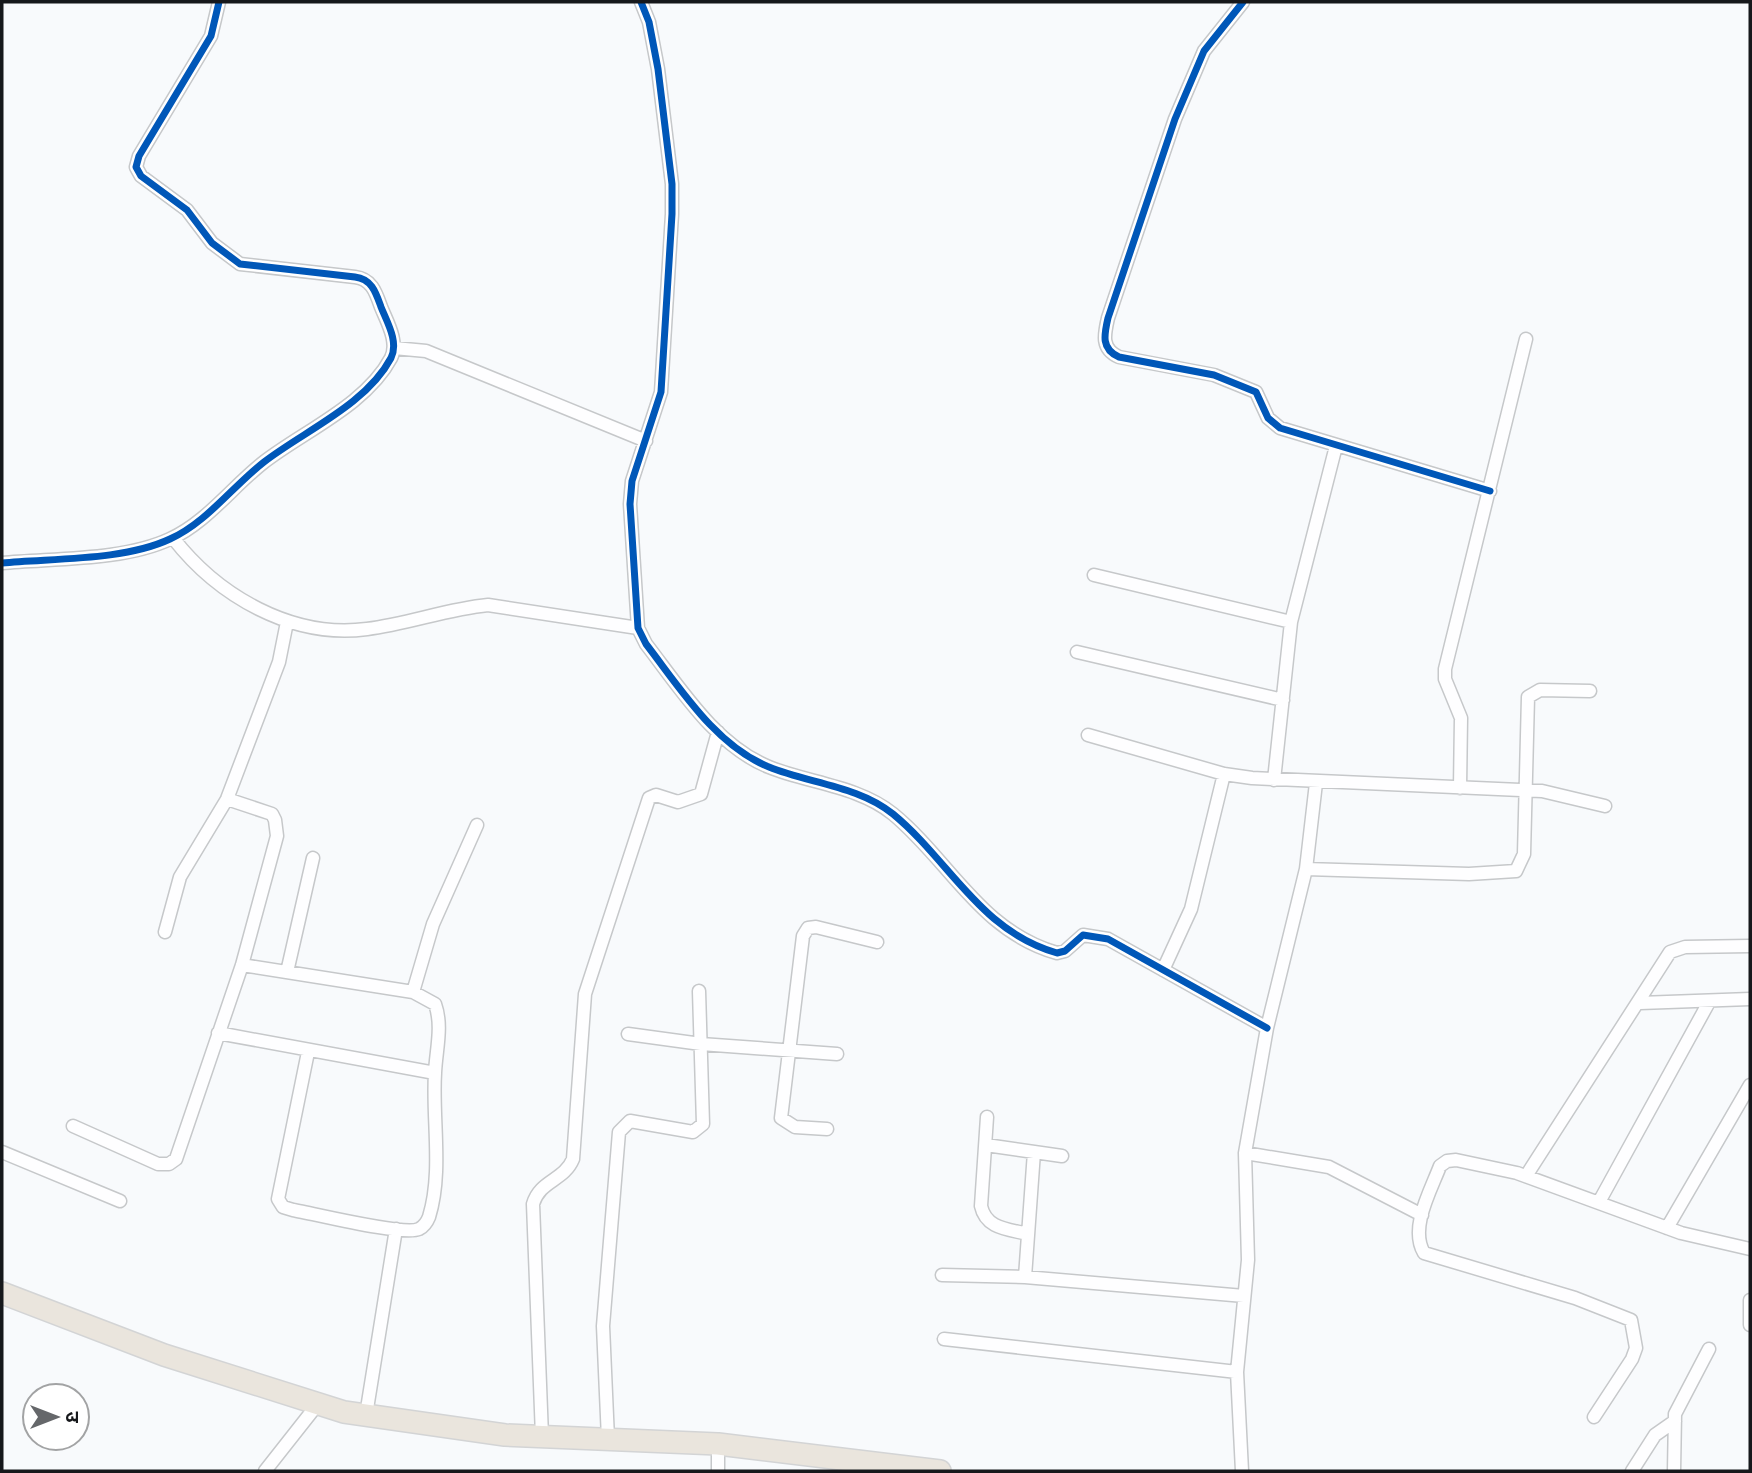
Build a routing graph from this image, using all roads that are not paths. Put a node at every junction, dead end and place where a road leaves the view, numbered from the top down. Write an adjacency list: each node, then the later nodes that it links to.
1 (219, 2): 5 (street)
2 (642, 2): 6 (street)
3 (1243, 2): 7 (street)
4 (1526, 339): 8 (street)
5 (394, 348): 6 (street); 9 (street)
6 (646, 441): 14 (street)
7 (1336, 446): 8 (street); 13 (street)
8 (1490, 491): 23 (street)
9 (173, 538): 10 (street); 12 (street)
10 (2, 563)
11 (1094, 575): 13 (street)
12 (287, 622): 14 (street); 25 (street)
13 (1291, 622): 17 (street)
14 (638, 628): 18 (street)
15 (1077, 652): 17 (street)
16 (1590, 691): 24 (street)
17 (1283, 700): 21 (street)
18 (718, 732): 34 (street); 79 (street)
19 (1088, 735): 20 (street)
20 (1224, 774): 21 (street); 34 (street)
21 (1274, 780): 22 (street)
22 (1316, 783): 23 (street); 29 (street)
23 (1460, 788): 24 (street)
24 (1524, 790): 26 (street); 29 (street)
25 (227, 799): 30 (street); 33 (street)
26 (1605, 806)
27 (477, 825): 37 (street)
28 (313, 858): 35 (street)
29 (1306, 869): 41 (street)
30 (165, 932)
31 (877, 942): 45 (street)
32 (1750, 946): 40 (street)
33 (242, 965): 35 (street); 42 (street)
34 (1163, 970): 41 (street)
35 (288, 972): 37 (street)
36 (699, 991): 44 (street)
37 (413, 992): 48 (street)
38 (1750, 999): 39 (street)
39 (1709, 1002): 40 (street); 60 (street)
40 (1640, 1003): 58 (street)
41 (1267, 1028): 56 (street)
42 (218, 1033): 46 (street); 51 (street)
43 (628, 1034): 44 (street)
44 (701, 1044): 45 (street); 80 (street)
45 (787, 1049): 47 (street); 52 (street)
46 (308, 1052): 48 (street); 63 (street)
47 (837, 1054)
48 (435, 1073): 63 (street)
49 (1750, 1085): 62 (street)
50 (987, 1117): 53 (street)
51 (73, 1126)
52 (827, 1129)
53 (986, 1145): 55 (street); 64 (street)
54 (2, 1152): 59 (street)
55 (1034, 1152): 57 (street); 64 (street)
56 (1245, 1153): 61 (street); 69 (street)
57 (1062, 1156)
58 (1526, 1176): 60 (street); 61 (street)
59 (120, 1201)
60 (1599, 1202): 62 (street)
61 (1422, 1215): 77 (street)
62 (1667, 1228): 65 (street)
63 (396, 1229): 76 (street)
64 (1028, 1234): 67 (street)
65 (1750, 1249)
66 (942, 1275): 67 (street)
67 (1025, 1277): 69 (street)
68 (2, 1293): 75 (main road)
69 (1244, 1296): 74 (street)
70 (1750, 1300): 71 (street)
71 (1750, 1325)
72 (944, 1339): 74 (street)
73 (1709, 1349): 78 (street)
74 (1237, 1372): 86 (street)
75 (317, 1405): 76 (main road); 83 (street)
76 (366, 1415): 79 (main road)
77 (1594, 1417)
78 (1675, 1421): 87 (street); 88 (street)
79 (542, 1436): 80 (main road)
80 (608, 1439): 81 (main road)
81 (718, 1444): 82 (main road); 84 (street)
82 (882, 1468): 85 (main road)
83 (265, 1471)
84 (718, 1471)
85 (940, 1471)
86 (1242, 1471)
87 (1632, 1471)
88 (1674, 1471)

